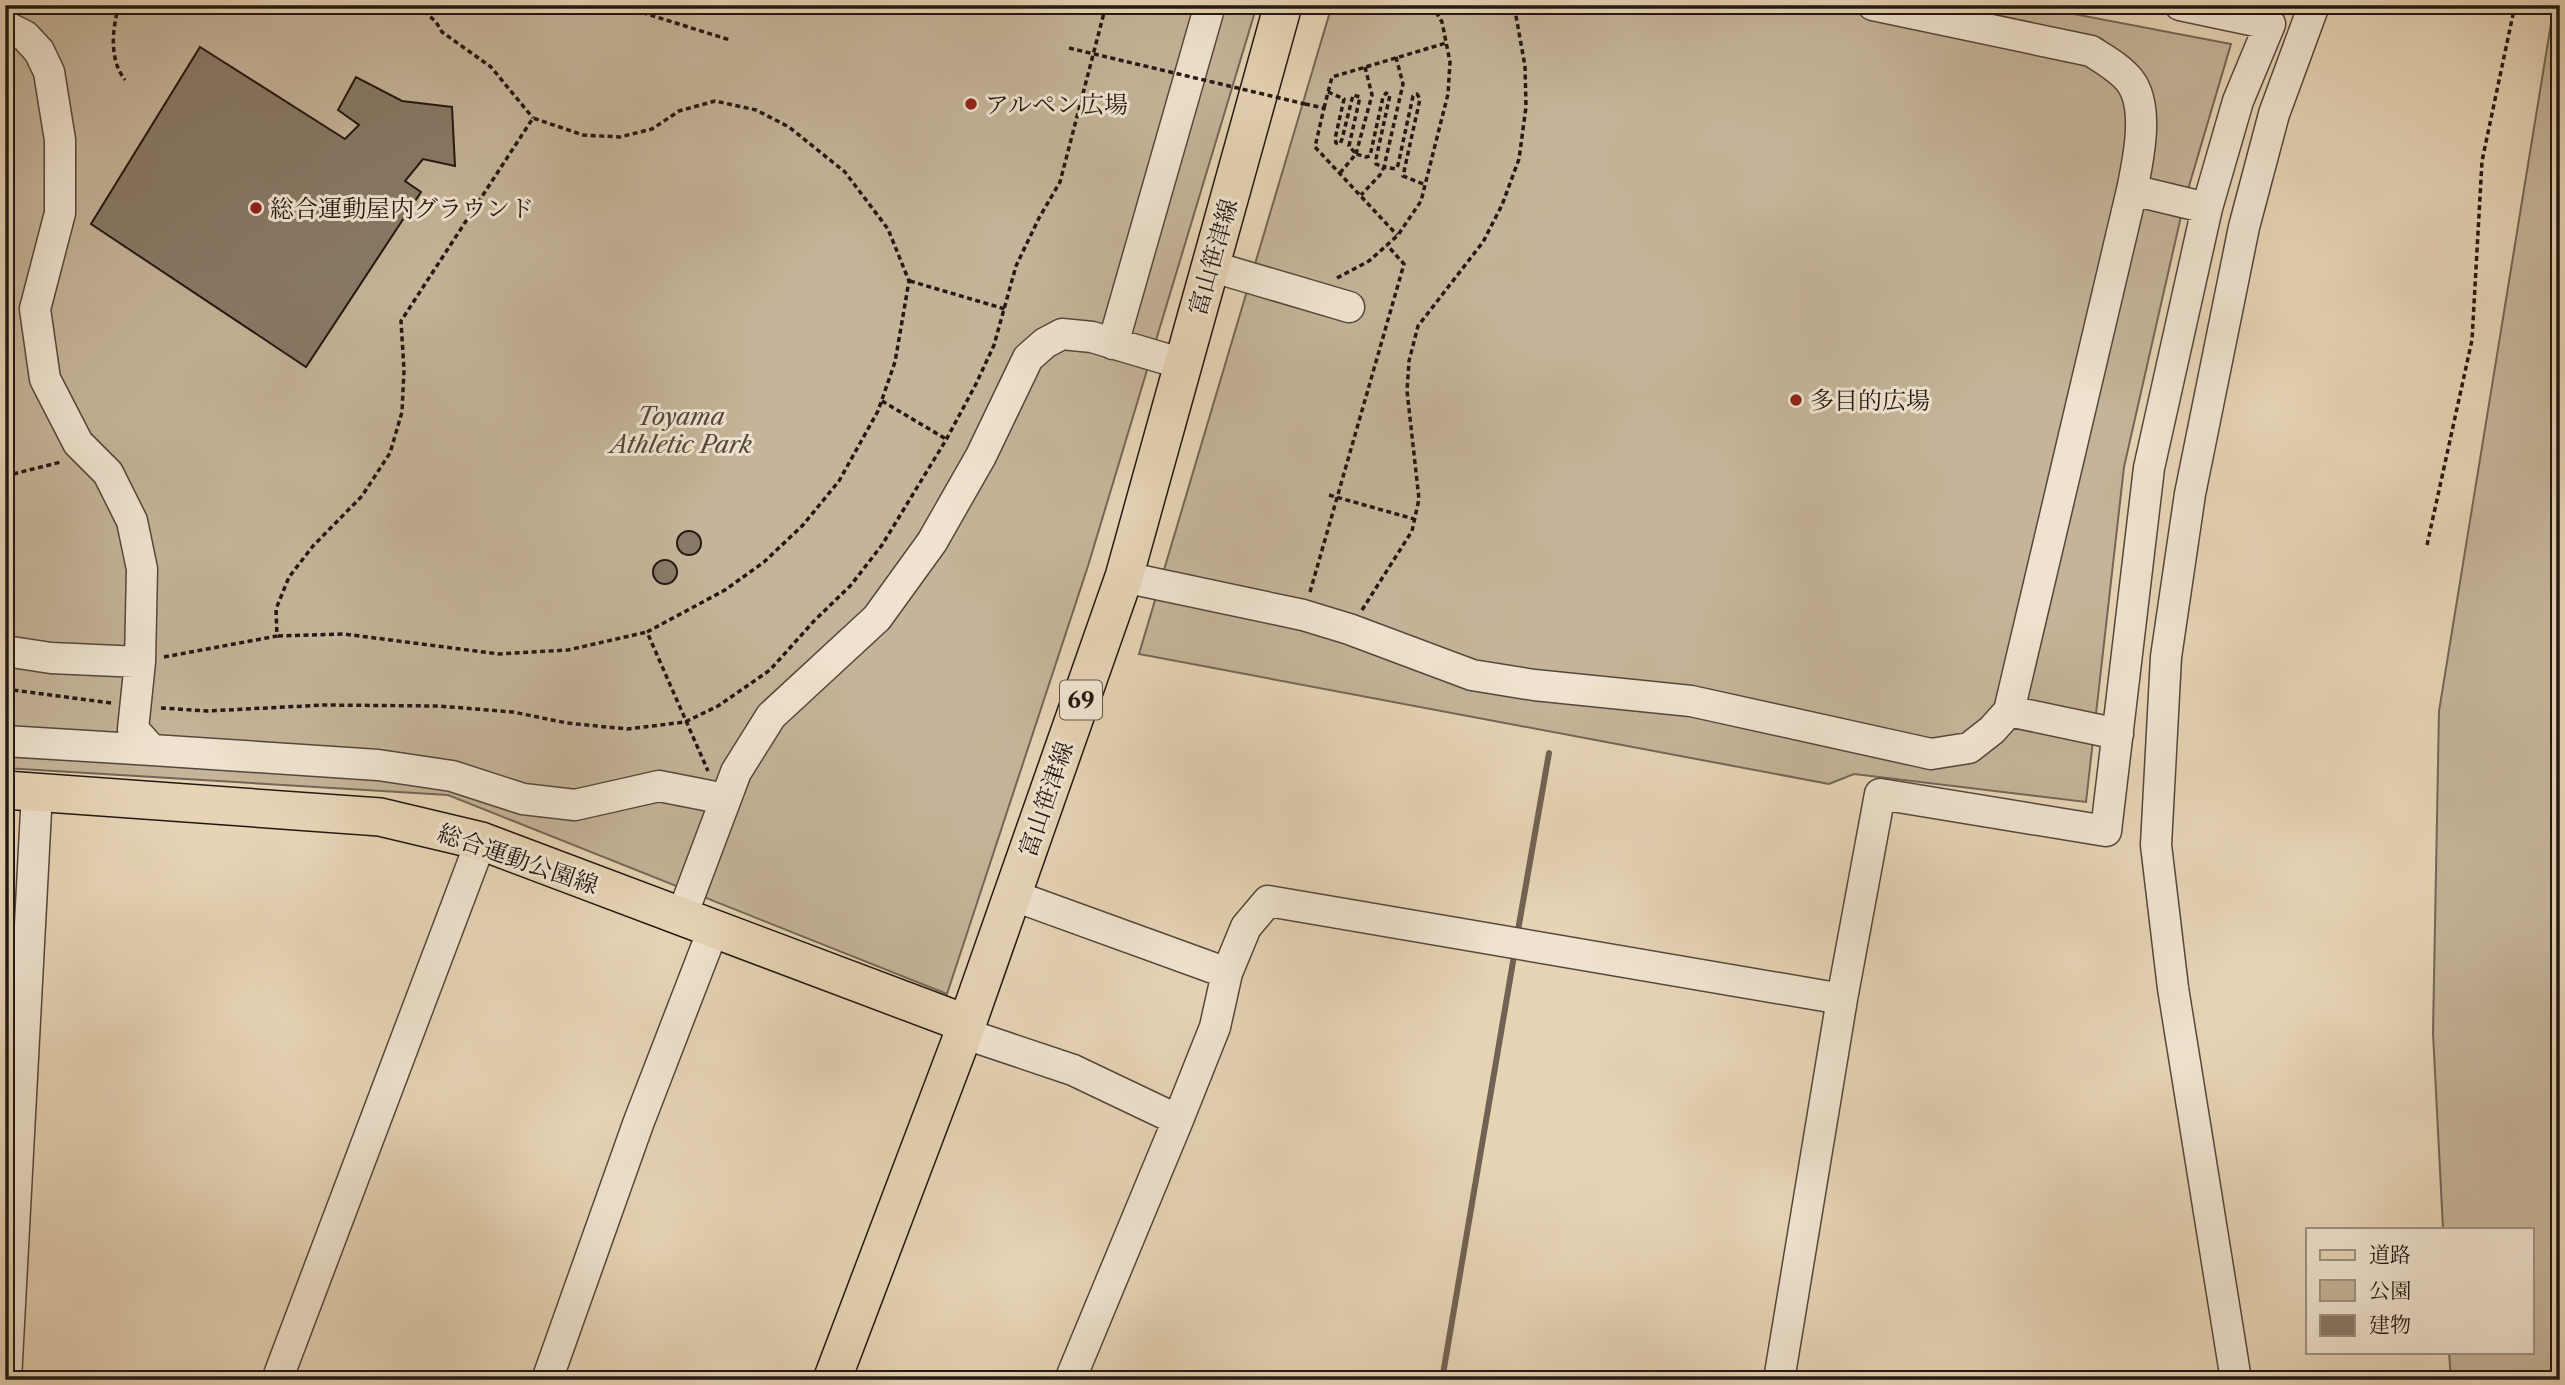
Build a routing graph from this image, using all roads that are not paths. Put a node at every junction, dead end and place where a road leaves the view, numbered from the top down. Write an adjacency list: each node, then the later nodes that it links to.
1 (1210, 5): 11 (street)
2 (1283, 5): 9 (main road, 富山笹津線 / 69)
3 (1873, 5): 7 (street)
4 (2180, 5): 8 (street)
5 (2314, 5): 35 (street)
6 (5, 26): 15 (street)
7 (2132, 190): 8 (street); 16 (street)
8 (2207, 208): 17 (street)
9 (1210, 266): 10 (street); 12 (main road, 富山笹津線 / 69)
10 (1349, 307)
11 (1113, 344): 12 (street); 21 (street)
12 (1183, 364): 13 (main road, 富山笹津線 / 69)
13 (1124, 577): 16 (street); 23 (main road, 富山笹津線 / 69)
14 (5, 651): 15 (street)
15 (140, 662): 19 (street)
16 (2009, 711): 17 (street)
17 (2118, 734): 26 (street)
18 (5, 741): 19 (street)
19 (152, 750): 21 (street)
20 (21, 791): 22 (main road, 総合運動公園線); 29 (street)
21 (719, 792): 24 (street)
22 (481, 841): 24 (main road, 総合運動公園線); 30 (street)
23 (1012, 895): 25 (street); 27 (main road, 富山笹津線 / 69)
24 (697, 924): 27 (main road, 総合運動公園線); 31 (street)
25 (1227, 973): 26 (street); 28 (street)
26 (1842, 999): 34 (street)
27 (965, 1028): 28 (street); 32 (main road, 富山笹津線 / 69)
28 (1178, 1120): 33 (street)
29 (6, 1380)
30 (277, 1380)
31 (547, 1380)
32 (832, 1380)
33 (1070, 1380)
34 (1779, 1380)
35 (2236, 1380)

